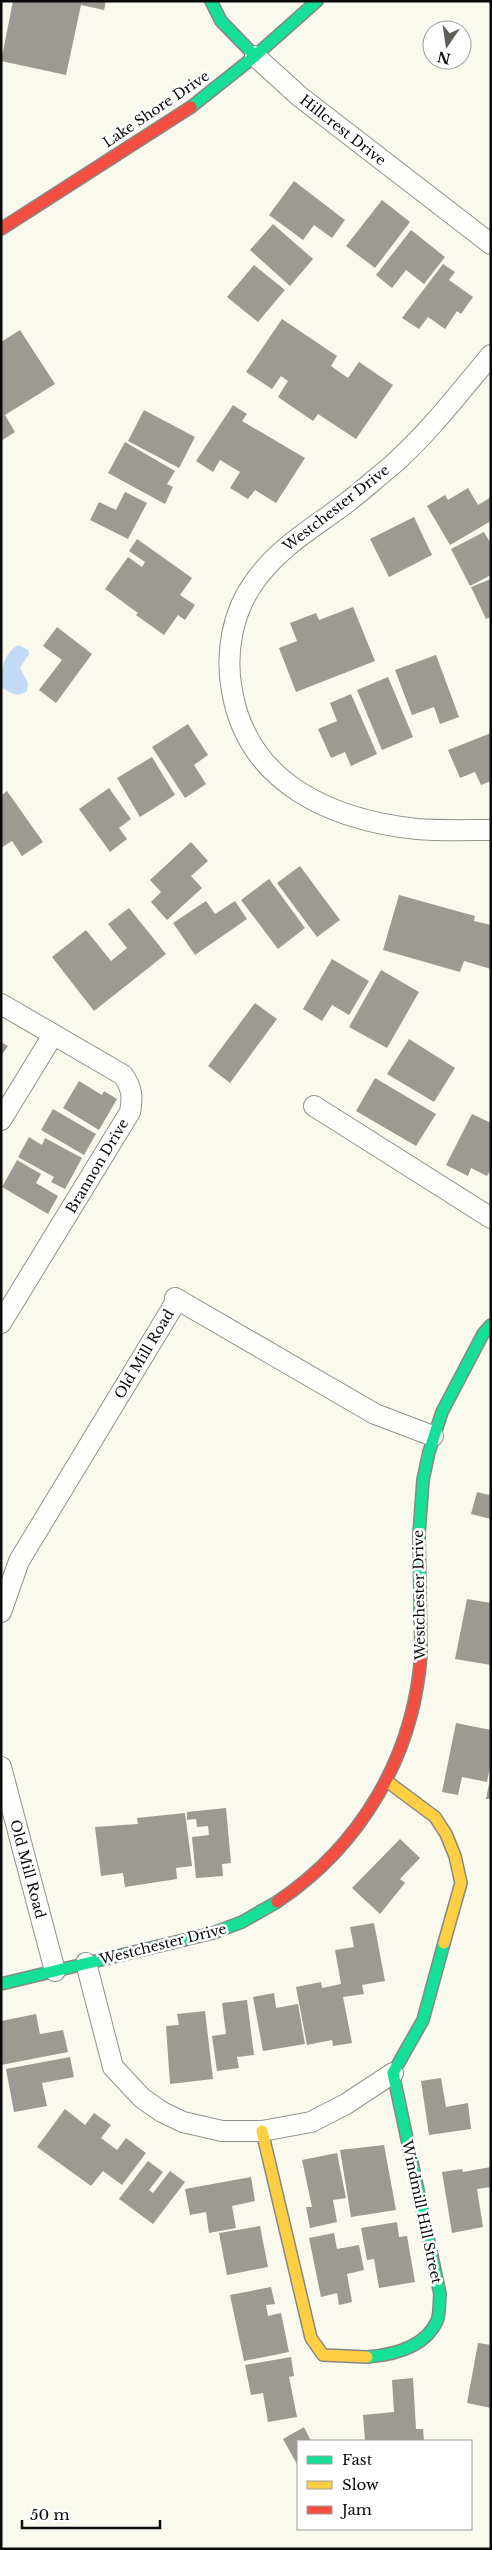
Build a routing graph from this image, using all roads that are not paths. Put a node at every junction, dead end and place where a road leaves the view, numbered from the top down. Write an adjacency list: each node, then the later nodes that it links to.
1 (211, 1): 3 (street, Hillcrest Drive)
2 (317, 1): 3 (street, Lake Shore Drive)
3 (255, 56): 4 (street, Lake Shore Drive); 5 (street, Hillcrest Drive)
4 (1, 229)
5 (491, 244)
6 (491, 355): 7 (street, Westchester Drive)
7 (491, 830)
8 (1, 1004): 9 (street, Brannon Drive)
9 (53, 1036): 11 (street); 13 (street, Brannon Drive)
10 (314, 1106): 12 (street)
11 (1, 1120)
12 (491, 1218)
13 (1, 1323)
14 (491, 1325): 15 (street, Westchester Drive)
15 (433, 1436): 16 (street, Old Mill Road); 18 (street, Westchester Drive)
16 (1, 1612)
17 (1, 1767): 20 (street, Old Mill Road)
18 (388, 1782): 19 (street, Westchester Drive); 22 (street)
19 (86, 1963): 20 (street, Westchester Drive); 23 (street)
20 (55, 1971): 21 (street, Westchester Drive)
21 (1, 1984)
22 (393, 2073): 23 (street); 23 (street, Windmill Hill Street)
23 (262, 2131)

